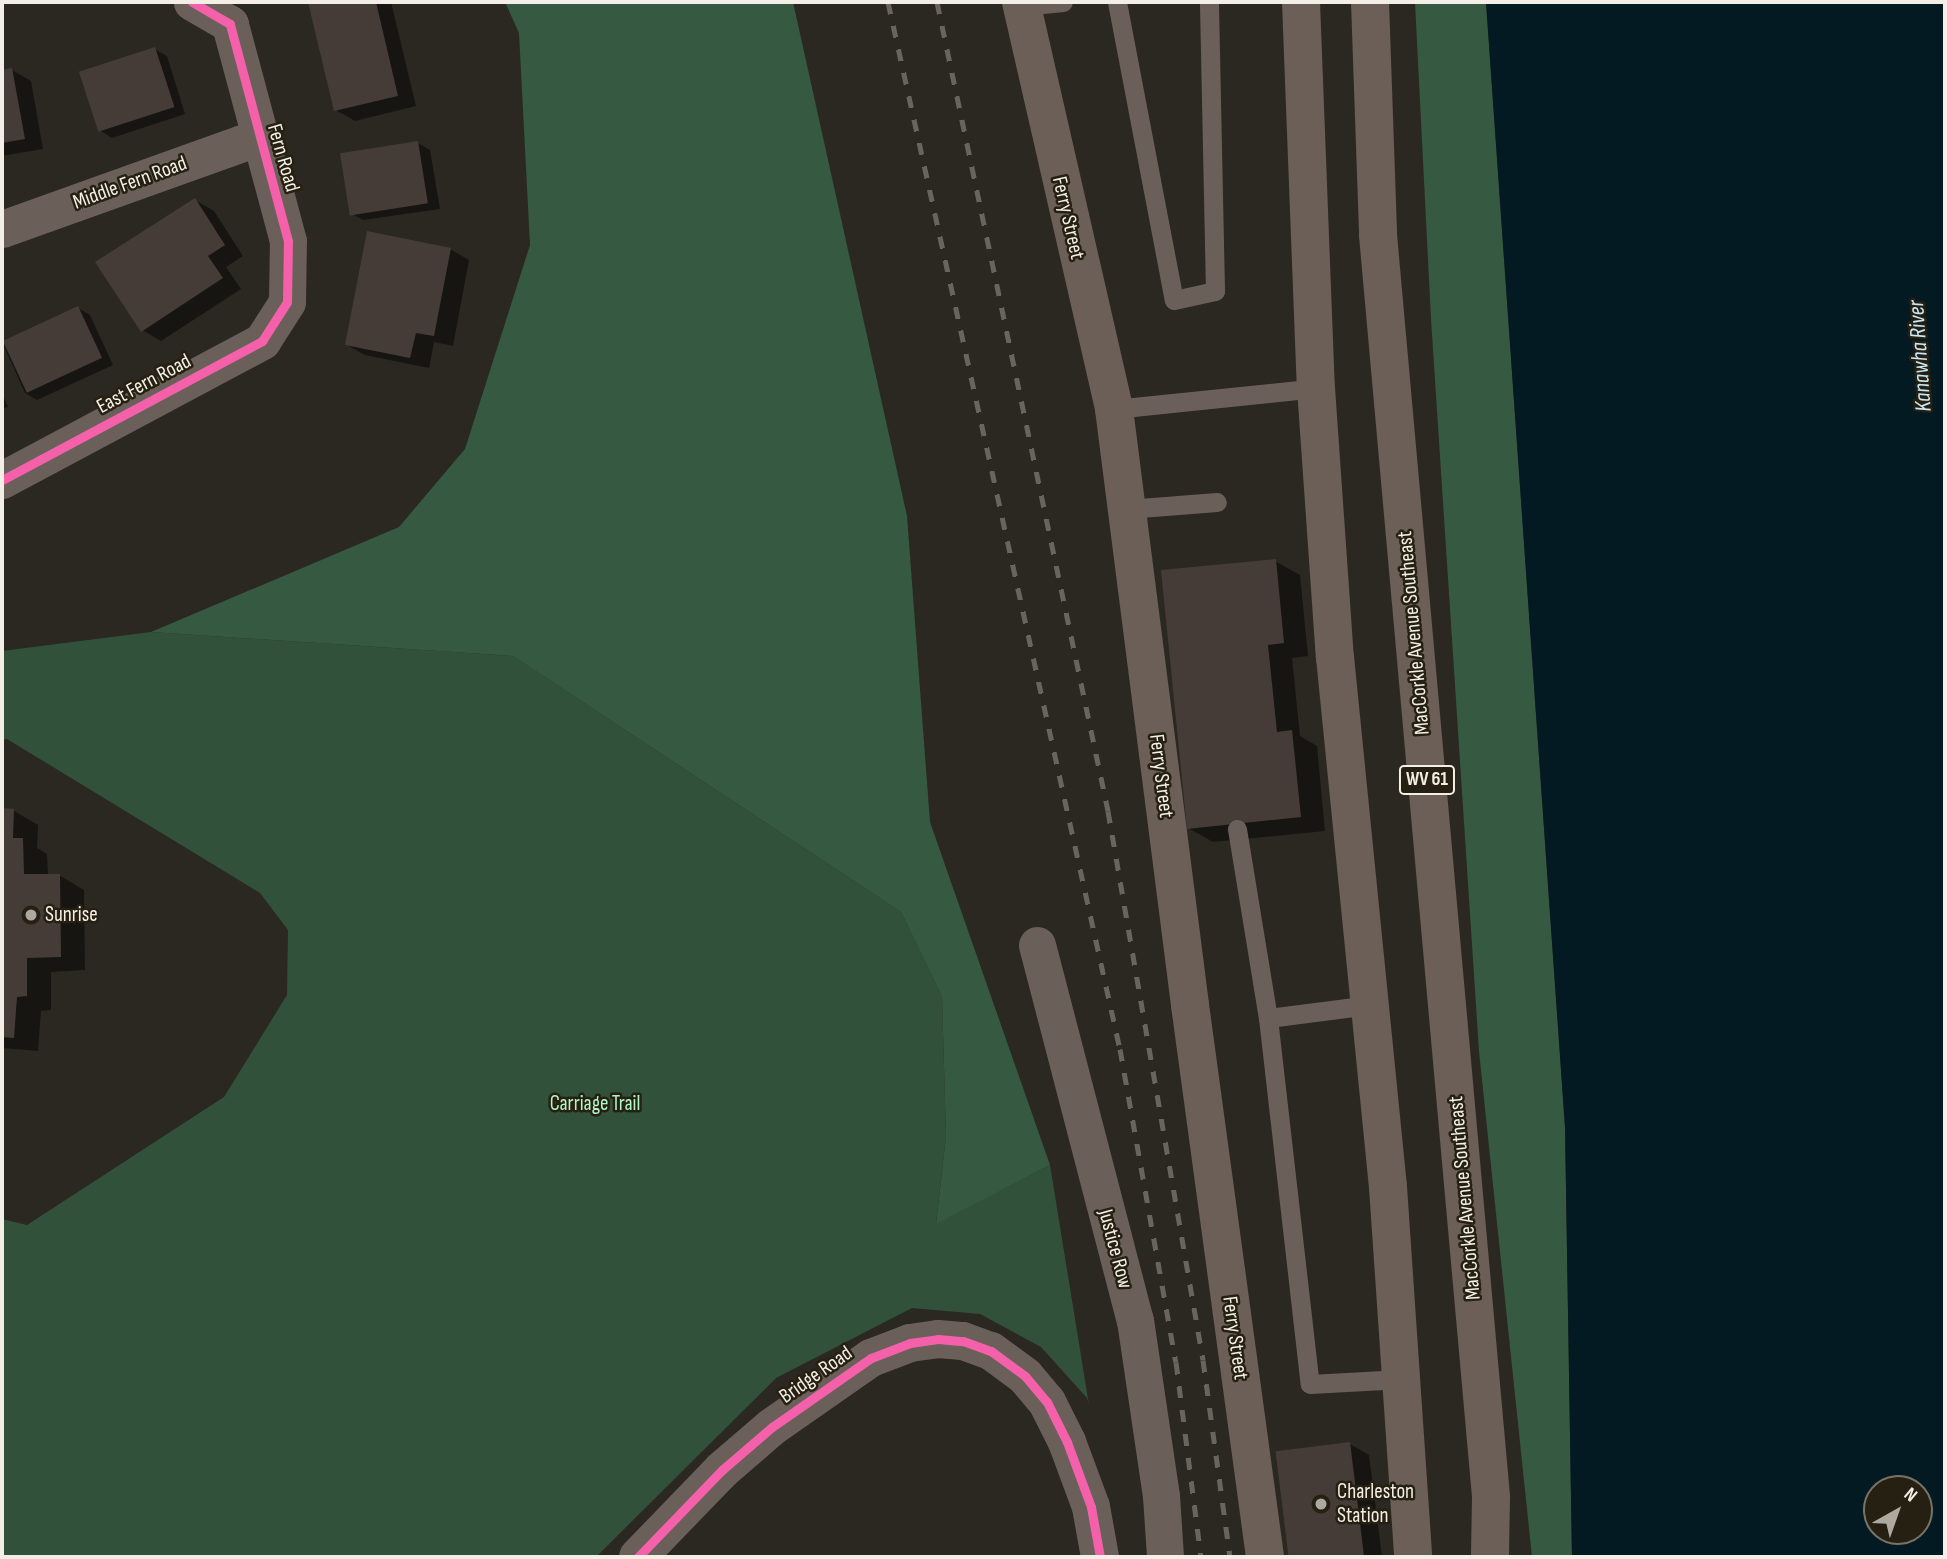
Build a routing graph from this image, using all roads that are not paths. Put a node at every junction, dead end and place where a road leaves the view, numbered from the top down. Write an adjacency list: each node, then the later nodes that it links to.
1 (192, 2): 8 (street, Fern Road)
2 (1063, 2): 7 (lane)
3 (1116, 2): 4 (lane)
4 (1209, 2)
5 (1301, 2): 11 (main road)
6 (1370, 2): 26 (main road, MacCorkle Avenue Southeast / WV 61)
7 (1021, 4): 12 (main road, Ferry Street)
8 (259, 137): 9 (street, Middle Fern Road); 10 (street, Fern Road)
9 (2, 229)
10 (287, 302): 13 (street, East Fern Road)
11 (1316, 388): 12 (lane); 18 (main road)
12 (1114, 409): 15 (main road, Ferry Street)
13 (2, 480)
14 (1217, 502): 15 (lane)
15 (1127, 509): 24 (main road, Ferry Street)
16 (1237, 829): 19 (lane)
17 (1037, 945): 23 (street, Justice Row)
18 (1370, 1005): 19 (lane); 20 (main road)
19 (1268, 1018): 20 (lane)
20 (1402, 1379): 25 (main road)
21 (638, 1557): 22 (street, Bridge Road)
22 (1100, 1557)
23 (1166, 1557)
24 (1265, 1557)
25 (1413, 1557)
26 (1490, 1557)

